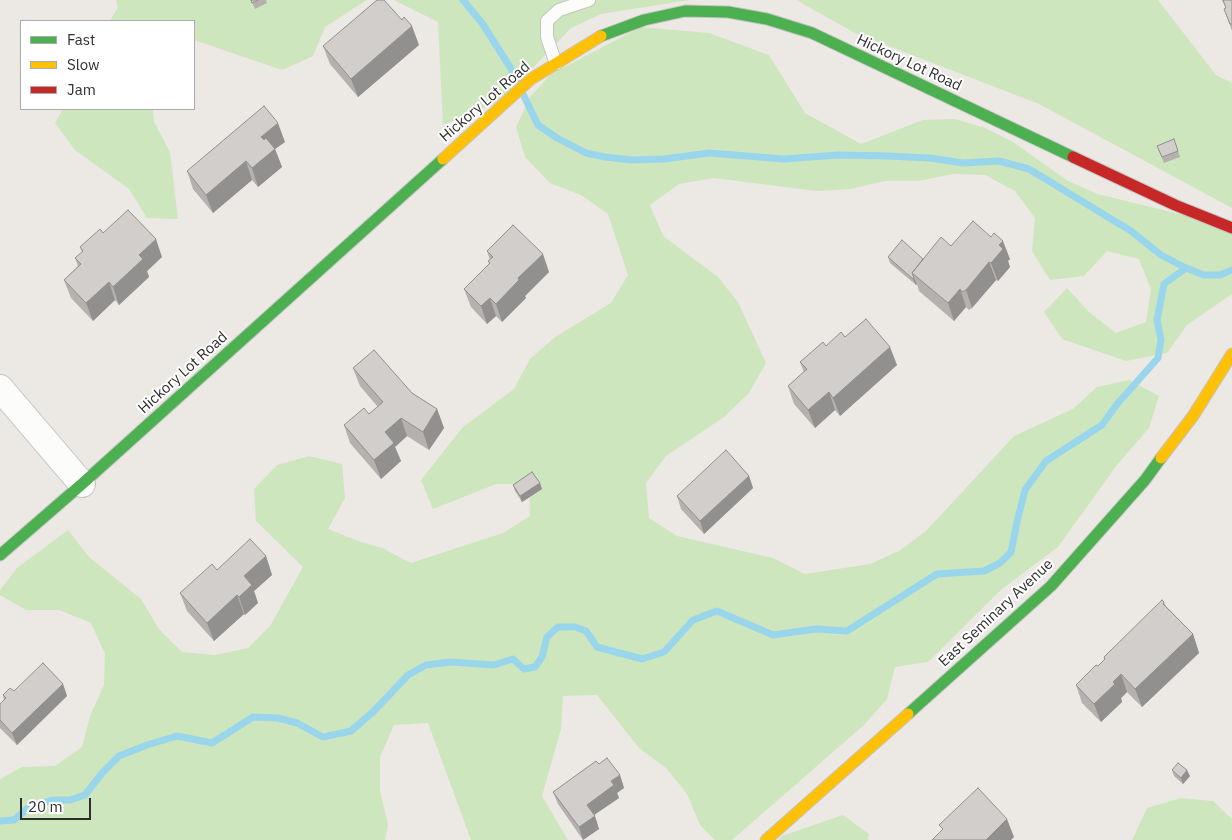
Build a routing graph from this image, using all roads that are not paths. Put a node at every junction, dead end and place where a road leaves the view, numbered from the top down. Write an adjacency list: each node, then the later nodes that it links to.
1 (589, 0): 2 (lane)
2 (556, 64): 3 (street, Hickory Lot Road); 6 (street, Hickory Lot Road)
3 (1232, 228)
4 (1232, 354): 8 (street, East Seminary Avenue)
5 (0, 388): 6 (street)
6 (82, 484): 7 (street, Hickory Lot Road)
7 (0, 555)
8 (766, 840)

